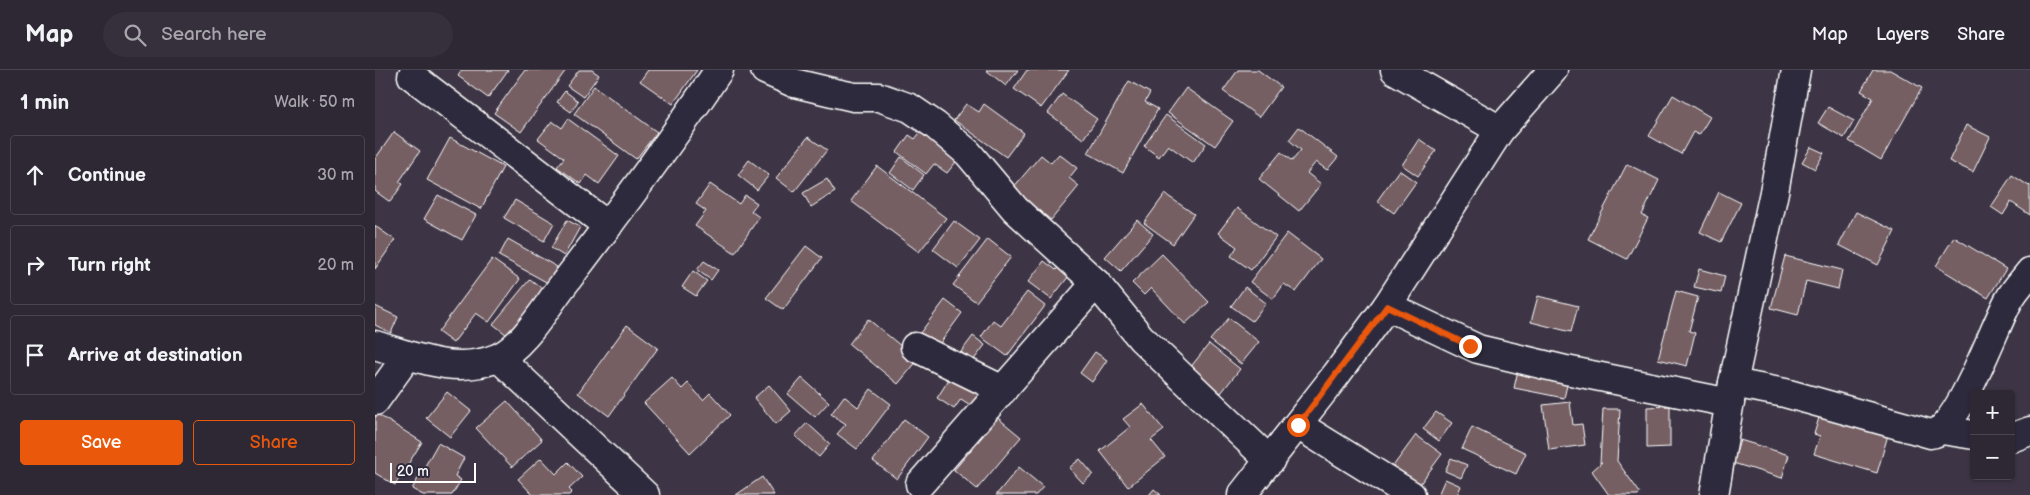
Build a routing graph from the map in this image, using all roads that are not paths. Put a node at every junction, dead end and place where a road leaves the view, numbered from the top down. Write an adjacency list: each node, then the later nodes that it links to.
1 (719, 70): 8 (street)
2 (765, 70): 10 (street)
3 (1395, 70): 7 (street)
4 (1553, 70): 7 (street)
5 (1796, 70): 17 (street)
6 (412, 76): 8 (street)
7 (1500, 130): 11 (street)
8 (608, 226): 15 (street)
9 (2030, 272): 20 (street)
10 (1096, 283): 16 (street); 24 (street)
11 (1387, 306): 17 (street); 19 (street)
12 (375, 345): 14 (street)
13 (915, 347): 16 (street)
14 (408, 355): 15 (street); 18 (street)
15 (499, 358): 26 (street)
16 (1003, 390): 25 (street)
17 (1732, 393): 20 (street); 29 (street)
18 (375, 401)
19 (1298, 425): 24 (street); 28 (street)
20 (1942, 430): 22 (street)
21 (2030, 431): 23 (street)
22 (1970, 434)
23 (2015, 437)
24 (1270, 461): 27 (street)
25 (920, 484)
26 (645, 495)
27 (1242, 495)
28 (1411, 495)
29 (1713, 495)

